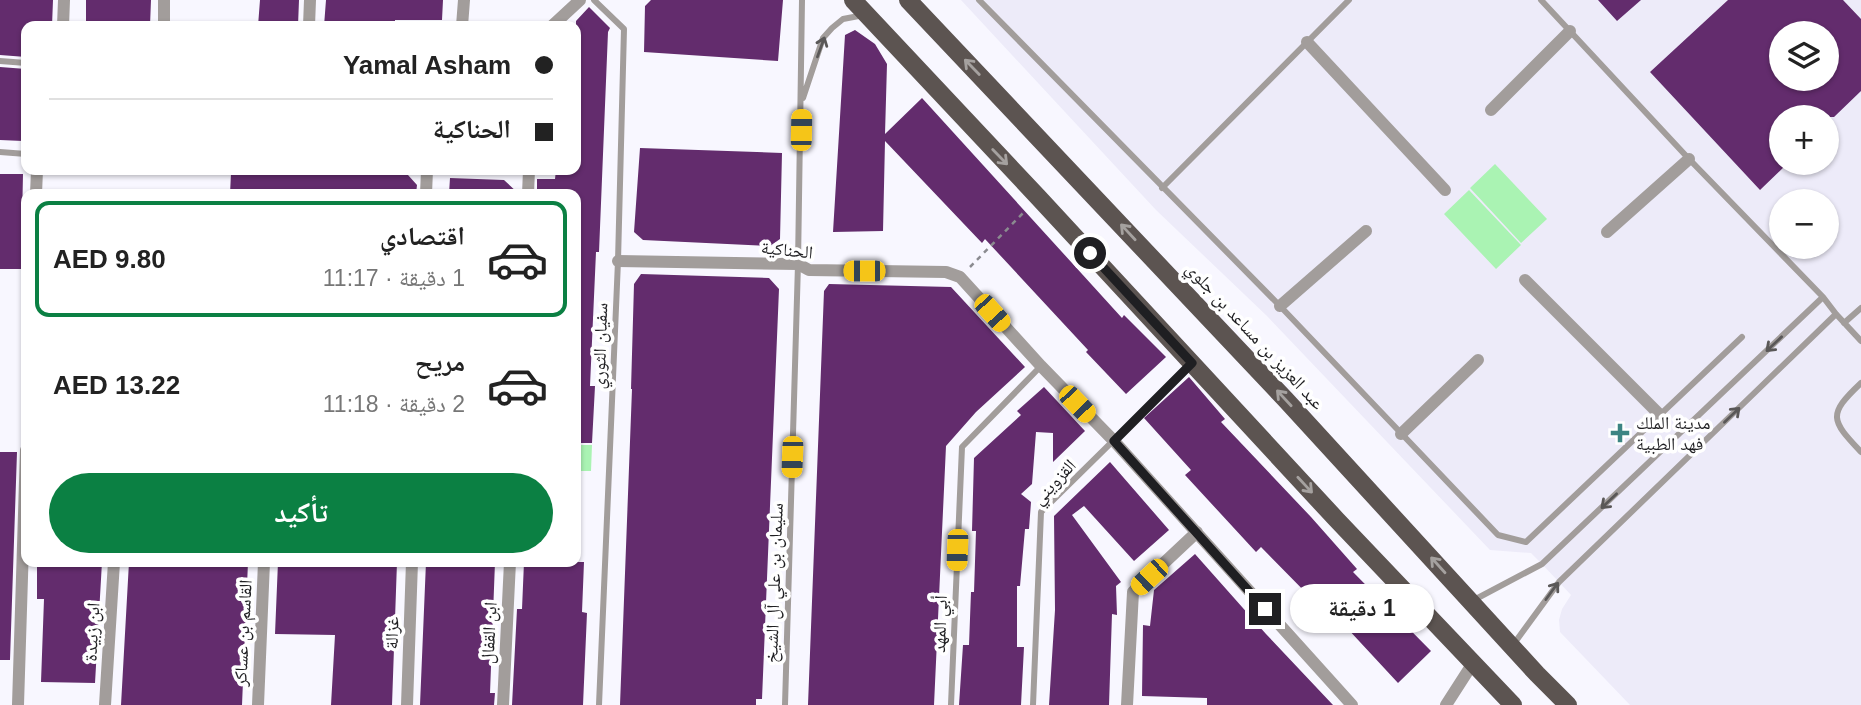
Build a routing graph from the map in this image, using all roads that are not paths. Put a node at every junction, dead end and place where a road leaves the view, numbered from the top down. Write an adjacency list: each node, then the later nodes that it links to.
1 (64, 0): 14 (street)
2 (164, 0): 15 (street)
3 (310, 0): 16 (street)
4 (464, 0): 17 (street)
5 (580, 0): 18 (street)
6 (594, 0): 32 (lane, سفيان الثوري)
7 (802, 0): 23 (lane, سليمان بن علي آل الشيخ)
8 (853, 0): 13 (main road)
9 (908, 0): 56 (main road, عبد العزيز بن مساعد بن جلوي, one-way to 9)
10 (979, 0): 28 (lane)
11 (1349, 0): 20 (lane)
12 (1541, 0): 19 (lane)
13 (866, 15): 23 (lane, one-way to 13); 43 (main road, one-way to 43)
14 (63, 21)
15 (164, 21)
16 (309, 21)
17 (462, 21)
18 (557, 21)
19 (1570, 31): 24 (street); 27 (lane)
20 (1307, 41): 28 (lane); 29 (street)
21 (0, 61): 22 (lane)
22 (21, 63)
23 (801, 103): 33 (lane, سليمان بن علي آل الشيخ)
24 (1491, 110)
25 (0, 152): 26 (lane)
26 (21, 154)
27 (1689, 159): 31 (street); 35 (lane)
28 (1162, 188): 36 (lane)
29 (1445, 190)
30 (1366, 231): 36 (street)
31 (1607, 232)
32 (618, 261): 33 (street, الحناكية); 64 (lane, سفيان الثوري)
33 (798, 264): 44 (street, الحناكية); 65 (lane, سليمان بن علي آل الشيخ)
34 (1525, 280): 46 (street)
35 (1824, 298): 38 (lane); 56 (lane, one-way to 56)
36 (1280, 306): 47 (lane)
37 (1861, 308): 39 (lane)
38 (1836, 314): 39 (lane); 57 (lane, one-way to 38)
39 (1844, 323): 41 (lane)
40 (1742, 337): 46 (lane)
41 (1861, 341)
42 (1478, 360): 47 (street)
43 (1192, 363): 48 (lane, القزويني); 58 (main road, one-way to 58)
44 (1041, 366): 48 (street); 66 (lane, أبي المهد)
45 (1861, 383): 49 (lane)
46 (1660, 415): 47 (lane)
47 (1401, 434)
48 (1114, 441): 50 (street); 67 (lane, القزويني)
49 (1861, 452)
50 (1197, 532): 68 (street); 69 (street)
51 (22, 567): 59 (street)
52 (114, 567): 60 (street, ابن زبيدة)
53 (264, 567): 61 (street, القاسم بن عساكر)
54 (412, 567): 62 (street, غزالة)
55 (510, 567): 63 (street, ابن القفال)
56 (1471, 601): 57 (main road, عبد العزيز بن مساعد بن جلوي)
57 (1512, 647): 72 (main road, عبد العزيز بن مساعد بن جلوي)
58 (1474, 663): 70 (street); 71 (main road)
59 (18, 705)
60 (105, 705)
61 (258, 705)
62 (407, 705)
63 (503, 705)
64 (599, 705)
65 (785, 705)
66 (951, 705)
67 (1033, 705)
68 (1127, 705)
69 (1352, 705)
70 (1446, 705)
71 (1513, 705)
72 (1568, 705)

